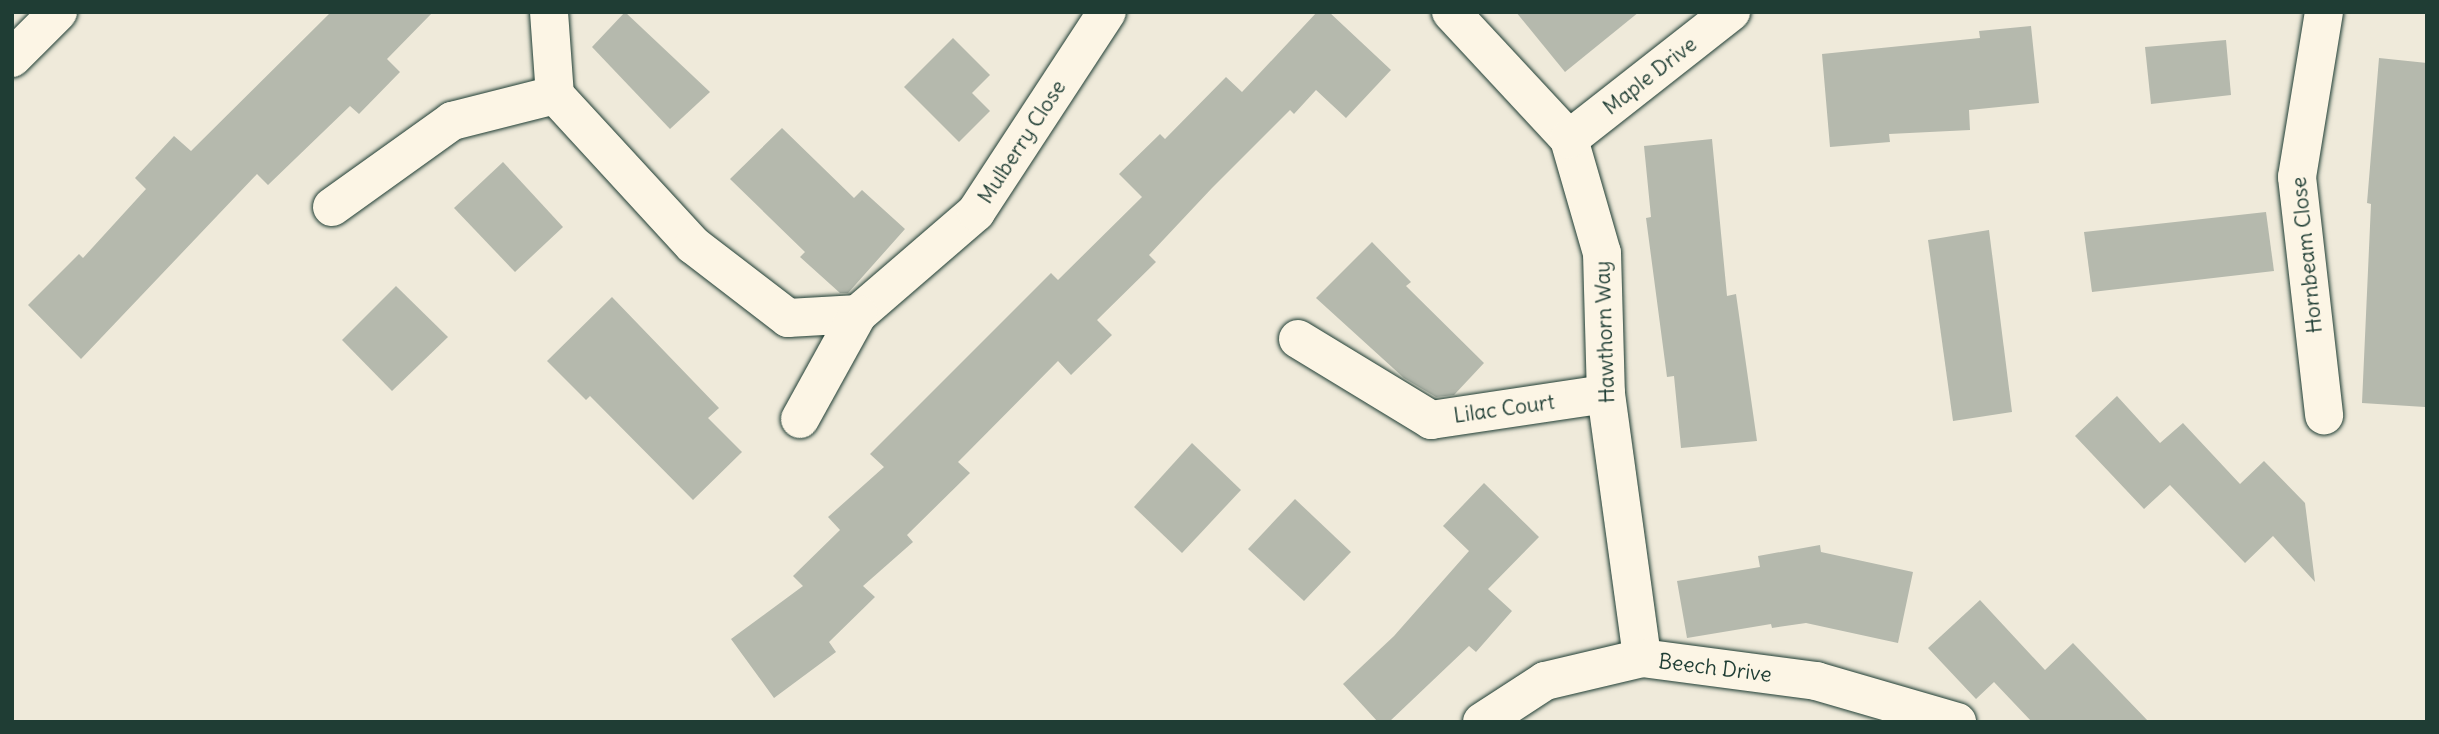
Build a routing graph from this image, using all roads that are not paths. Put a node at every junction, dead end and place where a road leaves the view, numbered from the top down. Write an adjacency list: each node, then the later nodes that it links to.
1 (58, 12): 7 (street)
2 (549, 12): 8 (street)
3 (1107, 12): 11 (street, Mulberry Close)
4 (1451, 12): 9 (street, Hawthorn Way)
5 (1731, 12): 9 (street, Maple Drive)
6 (2324, 12): 14 (street, Hornbeam Close)
7 (12, 58)
8 (555, 95): 10 (street); 11 (street)
9 (1569, 139): 13 (street, Hawthorn Way)
10 (332, 207)
11 (858, 314): 15 (street, Mulberry Close)
12 (1298, 339): 13 (street, Lilac Court)
13 (1606, 394): 16 (street, Hawthorn Way)
14 (2324, 415)
15 (800, 419)
16 (1642, 658): 17 (street, Beech Drive); 18 (street, Beech Drive)
17 (1482, 722)
18 (1957, 722)

